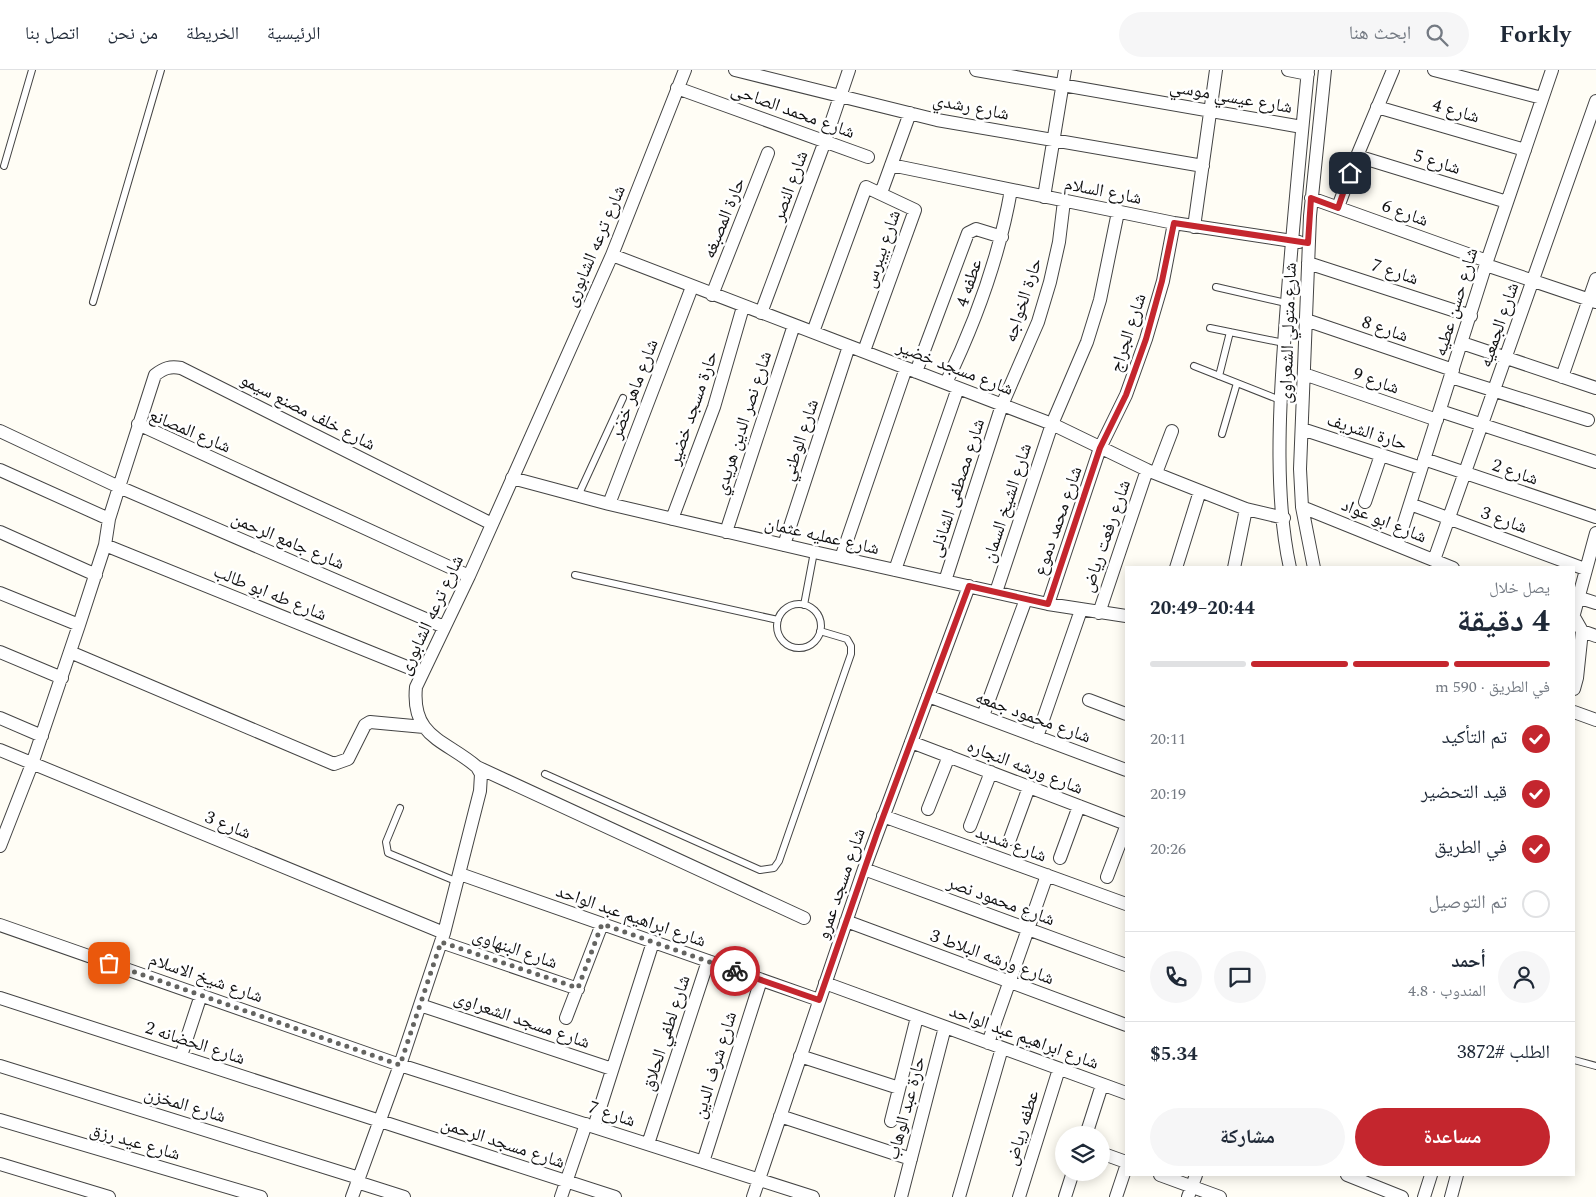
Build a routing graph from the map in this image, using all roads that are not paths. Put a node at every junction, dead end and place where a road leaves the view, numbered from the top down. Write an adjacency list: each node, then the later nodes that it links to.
1 (32, 70): 31 (lane)
2 (161, 70): 55 (lane)
3 (684, 70): 16 (street, شارع ترعه الشابورى)
4 (734, 70): 17 (street, شارع رشدي)
5 (848, 70): 17 (street, شارع النصر)
6 (976, 70): 15 (street, شارع عيسي موسي)
7 (1065, 70): 15 (street)
8 (1216, 70): 21 (street)
9 (1288, 70): 14 (street)
10 (1325, 70): 36 (street, شارع متولي الشعراوى)
11 (1393, 70): 20 (street)
12 (1434, 70): 18 (street)
13 (1552, 70): 18 (street, شارع حسن عطيه)
14 (1308, 72): 23 (street, شارع متولي الشعراوى)
15 (1063, 86): 21 (street, شارع عيسي موسي); 24 (street)
16 (677, 88): 25 (street, شارع محمد الصاحى); 46 (street, شارع ترعه الشابورى)
17 (841, 97): 22 (street, شارع رشدي); 25 (street, شارع النصر)
18 (1542, 98): 26 (street, شارع حسن عطيه)
19 (1596, 102): 50 (street, شارع الجمعيه)
20 (1376, 106): 26 (street, شارع 4); 28 (street)
21 (1211, 112): 23 (street, شارع عيسي موسي); 32 (street)
22 (910, 113): 24 (street, شارع رشدي); 30 (street)
23 (1302, 127): 44 (street, شارع متولي الشعراوى)
24 (1054, 140): 32 (street, شارع رشدي); 35 (street)
25 (825, 141): 29 (street, شارع محمد الصاحى); 58 (street, شارع النصر)
26 (1525, 150): 38 (street, شارع حسن عطيه)
27 (768, 154): 53 (street, حارة المصبغه)
28 (1357, 156): 38 (street, شارع 5); 39 (street)
29 (868, 157)
30 (891, 165): 33 (street, شارع السلام); 34 (street)
31 (4, 166)
32 (1203, 166): 42 (street)
33 (1011, 190): 35 (street, شارع السلام); 43 (street, عطفه 4)
34 (881, 194): 63 (street, شارع بيبرس); 68 (street, شارع بيبرس)
35 (1044, 197): 37 (street, شارع السلام)
36 (1311, 198): 39 (street, شارع 6); 45 (street, شارع متولي الشعراوى)
37 (1064, 201): 40 (street, شارع السلام); 82 (street, حارة الخواجه)
38 (1507, 202): 48 (street, شارع حسن عطيه)
39 (1338, 208): 48 (street, شارع 6)
40 (1118, 212): 41 (street, شارع السلام); 86 (street, شارع الشيخ السمان)
41 (1174, 223): 42 (street, شارع السلام); 92 (street, شارع الجراج)
42 (1194, 227): 44 (street, شارع السلام)
43 (1002, 237): 71 (street); 77 (street, عطفه 4)
44 (1290, 241): 45 (street, شارع السلام); 56 (street, شارع متولي الشعراوى)
45 (1308, 243): 47 (street, شارع متولي الشعراوى)
46 (612, 255): 52 (street, شارع مسجد خضير); 99 (street, شارع ترعه الشابورى)
47 (1308, 263): 59 (street, شارع 7); 60 (street, شارع متولي الشعراوى)
48 (1487, 263): 50 (street, شارع 6); 59 (street, شارع حسن عطيه)
49 (1596, 279): 54 (street)
50 (1533, 281): 54 (street, شارع 6); 69 (street, شارع الجمعيه)
51 (1216, 286): 56 (lane)
52 (692, 287): 53 (street, شارع مسجد خضير); 104 (street, شارع ماهر خضر)
53 (712, 295): 57 (street, شارع مسجد خضير)
54 (1592, 301): 75 (street)
55 (93, 302)
56 (1286, 303): 65 (street, شارع متولي الشعراوى)
57 (743, 307): 58 (street, شارع مسجد خضير); 112 (street, حارة مسجد خضير)
58 (761, 313): 61 (street, شارع مسجد خضير)
59 (1471, 316): 66 (street, شارع حسن عطيه)
60 (1306, 320): 72 (street, شارع متولي الشعراوى); 73 (street, شارع 8)
61 (794, 325): 63 (street, شارع مسجد خضير); 115 (street, شارع نصر الدين هريدي)
62 (1210, 328): 64 (lane)
63 (813, 332): 67 (street, شارع مسجد خضير)
64 (1230, 332): 65 (lane); 74 (lane)
65 (1284, 343): 81 (street, شارع متولي الشعراوى)
66 (1462, 343): 69 (street); 73 (street, شارع حسن عطيه)
67 (848, 346): 68 (street, شارع مسجد خضير); 118 (street, شارع الوطني)
68 (864, 351): 71 (street, شارع مسجد خضير)
69 (1506, 358): 75 (street); 79 (street, شارع الجمعيه)
70 (1194, 366): 74 (lane)
71 (911, 370): 77 (street, شارع مسجد خضير); 122 (street)
72 (1304, 374): 83 (street, شارع 9); 88 (street, شارع متولي الشعراوى)
73 (1452, 374): 79 (street, شارع 8); 83 (street, شارع حسن عطيه)
74 (1218, 376): 76 (lane)
75 (1562, 376): 78 (street)
76 (1237, 383): 81 (lane); 91 (lane)
77 (952, 386): 82 (street, شارع مسجد خضير); 130 (street, عطفه 4)
78 (1596, 388)
79 (1494, 391): 84 (street, شارع 8); 87 (street, شارع الجمعيه)
80 (623, 398): 102 (lane)
81 (1280, 400): 109 (street, شارع متولي الشعراوى)
82 (1002, 405): 86 (street, شارع مسجد خضير); 134 (street, شارع مصطفى الشاذلى)
83 (1438, 416): 87 (street, شارع 9); 95 (street, شارع حسن عطيه)
84 (1588, 420)
85 (138, 424): 100 (street, شارع المصانع); 113 (street, شارع خلف مصنع سيمو); 133 (street, شارع المصانع)
86 (1052, 424): 92 (street, شارع مسجد خضير); 136 (street, شارع الشيخ السمان)
87 (1482, 425): 94 (street, شارع 9); 98 (street, شارع الجمعيه)
88 (1302, 429): 93 (street, حارة الشريف); 106 (street, شارع متولي الشعراوى)
89 (0, 431): 100 (street, شارع جامع الرحمن)
90 (1172, 431): 97 (street, شارع رفعت رياض)
91 (1222, 434)
92 (1100, 448): 97 (street, شارع مسجد خضير); 142 (street, شارع محمد دموع)
93 (1381, 455): 95 (street, حارة الشريف); 103 (street)
94 (1596, 462)
95 (1422, 464): 98 (street, شارع 2); 105 (street, شارع حسن عطيه)
96 (0, 470): 111 (street)
97 (1151, 472): 101 (street, شارع مسجد خضير); 145 (street, شارع رفعت رياض)
98 (1465, 473): 108 (street, شارع 2); 110 (street, شارع الجمعيه)
99 (512, 478): 102 (street, شارع عمليه عثمان); 113 (street, شارع ترعه الشابورى)
100 (119, 487): 111 (street, شارع المصانع); 150 (street, شارع جامع الرحمن)
101 (1200, 491): 107 (street, شارع مسجد خضير); 124 (street)
102 (578, 496): 104 (street, شارع عمليه عثمان)
103 (1365, 502)
104 (609, 504): 112 (street, شارع عمليه عثمان)
105 (1410, 504): 110 (street, شارع 3); 119 (street, شارع حسن عطيه)
106 (1302, 508): 119 (street, شارع ابو عواد); 127 (street, شارع متولي الشعراوى)
107 (1246, 509): 109 (street, شارع مسجد خضير); 125 (street)
108 (1596, 517)
109 (1284, 518): 126 (street, شارع متولي الشعراوى)
110 (1449, 518): 123 (street, شارع الجمعيه); 129 (street, شارع 3)
111 (109, 519): 117 (street, شارع المصانع)
112 (672, 519): 115 (street, شارع عمليه عثمان)
113 (492, 524): 133 (street, شارع ترعه الشابورى)
114 (0, 532): 131 (street)
115 (726, 532): 118 (street, شارع عمليه عثمان)
116 (1596, 533): 120 (street)
117 (105, 545): 131 (street, شارع المصانع); 156 (street, شارع طه ابو طالب)
118 (784, 545): 121 (street, شارع عمليه عثمان)
119 (1397, 545): 123 (street, شارع ابو عواد)
120 (1594, 549): 129 (street)
121 (814, 552): 122 (street, شارع عمليه عثمان); 141 (lane)
122 (841, 558): 130 (street, شارع عمليه عثمان)
123 (1434, 560): 128 (street, شارع ابو عواد)
124 (1177, 566)
125 (1234, 566)
126 (1290, 566)
127 (1314, 566)
128 (1448, 566)
129 (1586, 569): 138 (street)
130 (895, 570): 134 (street, شارع عمليه عثمان)
131 (96, 575): 149 (street, شارع المصانع)
132 (575, 575): 148 (lane)
133 (469, 576): 150 (street, شارع ترعه الشابورى)
134 (945, 581): 135 (street, شارع عمليه عثمان)
135 (969, 586): 136 (street, شارع عمليه عثمان); 159 (street, شارع مسجد عمرو)
136 (996, 592): 139 (street, شارع عمليه عثمان)
137 (0, 593): 149 (street)
138 (1577, 597): 140 (street); 144 (street)
139 (1026, 599): 142 (street, شارع عمليه عثمان); 163 (street)
140 (1596, 603)
141 (804, 604): 148 (lane); 151 (lane)
142 (1048, 604): 143 (street, شارع عمليه عثمان)
143 (1081, 610): 145 (street, شارع عمليه عثمان); 168 (street)
144 (1575, 610)
145 (1099, 613): 146 (street, شارع عمليه عثمان)
146 (1125, 616)
147 (1575, 618): 152 (street)
148 (778, 620): 151 (lane)
149 (79, 625): 155 (street, شارع المصانع)
150 (444, 627): 156 (street, شارع ترعه الشابورى)
151 (820, 631): 176 (lane)
152 (1582, 631): 153 (street); 158 (street)
153 (1596, 636)
154 (0, 652): 157 (street)
155 (70, 652): 157 (street, شارع المصانع); 166 (street)
156 (422, 674): 166 (street, شارع ترعه الشابورى)
157 (62, 678): 167 (street, شارع المصانع)
158 (1575, 681)
159 (928, 696): 163 (street, شارع محمود جمعه); 169 (street, شارع مسجد عمرو)
160 (1089, 700): 162 (street)
161 (1575, 712): 165 (street)
162 (1125, 714)
163 (983, 716): 168 (street, شارع محمود جمعه)
164 (0, 718): 167 (street)
165 (1596, 720)
166 (424, 727): 173 (street, شارع ترعه الشابورى)
167 (42, 736): 172 (street, شارع المصانع)
168 (1037, 737): 174 (street, شارع محمود جمعه)
169 (911, 742): 171 (street, شارع ورشه النجاره); 181 (street, شارع مسجد عمرو)
170 (0, 750): 172 (street, شارع 3)
171 (949, 756): 175 (street, شارع ورشه النجاره); 180 (street)
172 (32, 764): 182 (street, شارع المصانع); 199 (street, شارع 3)
173 (477, 767): 192 (street); 194 (street, شارع ترعه الشابورى)
174 (1125, 770)
175 (991, 772): 177 (street, شارع ورشه النجاره); 183 (street)
176 (545, 774)
177 (1029, 787): 178 (street, شارع ورشه النجاره); 186 (street)
178 (1080, 806): 184 (street, شارع ورشه النجاره); 188 (street)
179 (400, 808): 192 (lane)
180 (928, 809)
181 (884, 816): 189 (street, شارع مسجد عمرو); 190 (street, شارع شديد)
182 (5, 817): 187 (street, شارع المصانع)
183 (970, 826)
184 (1125, 826)
185 (1125, 829): 191 (street)
186 (1010, 839)
187 (0, 846)
188 (1060, 858)
189 (864, 869): 195 (street, شارع مسجد عمرو); 198 (street, شارع محمود نصر)
190 (1047, 875): 193 (street, شارع شديد); 198 (street)
191 (1106, 877)
192 (459, 878): 196 (street, شارع ابراهيم عبد الواحد); 199 (street)
193 (1125, 904)
194 (804, 918)
195 (846, 921): 204 (street, شارع ورشه البلاط 3); 205 (street, شارع مسجد عمرو)
196 (602, 924): 200 (street, شارع ابراهيم عبد الواحد); 206 (street)
197 (0, 925): 207 (street, شارع شيخ الاسلام)
198 (1028, 929): 202 (street, شارع محمود نصر); 204 (street)
199 (442, 937): 206 (street, شارع البنهاوى); 210 (street)
200 (653, 942): 201 (street, شارع ابراهيم عبد الواحد); 223 (street)
201 (708, 961): 203 (street, شارع ابراهيم عبد الواحد); 234 (street, شارع لطفي الحلاق)
202 (1125, 965)
203 (760, 980): 209 (street, شارع ابراهيم عبد الواحد); 237 (street, شارع شرف الدين)
204 (1009, 982): 213 (street, شارع ورشه البلاط 3); 215 (street)
205 (825, 983): 209 (street, شارع مسجد عمرو); 211 (street, شارع ابراهيم عبد الواحد)
206 (578, 988): 212 (street)
207 (201, 995): 217 (street); 220 (street, شارع شيخ الاسلام)
208 (0, 998): 217 (street, شارع الحضانه 2)
209 (819, 1000): 218 (street, شارع مسجد عمرو)
210 (420, 1005): 220 (street); 223 (street, شارع مسجد الشعراوى)
211 (918, 1017): 214 (street, شارع ابراهيم عبد الواحد); 226 (street)
212 (566, 1018)
213 (1125, 1024)
214 (946, 1027): 215 (street, شارع ابراهيم عبد الواحد); 236 (street, حارة عبد الوهاب)
215 (988, 1043): 216 (street, شارع ابراهيم عبد الواحد)
216 (1002, 1048): 224 (street, شارع ابراهيم عبد الواحد); 259 (street)
217 (180, 1056): 231 (street, شارع الحضانه 2)
218 (800, 1056): 226 (street); 228 (street, شارع مسجد عمرو)
219 (1575, 1060): 222 (lane)
220 (400, 1065): 231 (street); 232 (street, شارع 7)
221 (0, 1066): 245 (street, شارع المخزن)
222 (1596, 1066)
223 (612, 1069): 232 (street)
224 (1059, 1069): 225 (street, شارع ابراهيم عبد الواحد); 260 (street, عطفه رياض)
225 (1102, 1085): 227 (street, شارع ابراهيم عبد الواحد); 233 (street)
226 (899, 1088): 230 (street)
227 (1125, 1093)
228 (780, 1116): 236 (street); 246 (street, شارع مسجد عمرو)
229 (0, 1120): 251 (street, شارع عيد رزق)
230 (891, 1121)
231 (380, 1122): 245 (street); 248 (street, شارع مسجد الرحمن)
232 (590, 1126): 234 (street, شارع 7); 248 (street)
233 (1089, 1126)
234 (648, 1144): 237 (street, شارع 7)
235 (1110, 1156): 238 (street)
236 (911, 1159): 258 (street, حارة عبد الوهاب)
237 (703, 1162): 246 (street, شارع 7)
238 (1125, 1162)
239 (0, 1164): 250 (street)
240 (1125, 1170): 262 (street)
241 (1163, 1176): 249 (street)
242 (1350, 1176): 264 (street)
243 (1431, 1176): 265 (street)
244 (1457, 1176): 266 (street)
245 (358, 1180): 252 (street); 253 (street)
246 (758, 1180): 256 (street, شارع مسجد عمرو); 257 (street, شارع 7)
247 (1070, 1181): 261 (street)
248 (566, 1182): 254 (street); 255 (street, شارع مسجد الرحمن)
249 (1192, 1186): 263 (street)
250 (109, 1197)
251 (261, 1197)
252 (352, 1197)
253 (404, 1197)
254 (561, 1197)
255 (615, 1197)
256 (753, 1197)
257 (813, 1197)
258 (901, 1197)
259 (959, 1197)
260 (1019, 1197)
261 (1065, 1197)
262 (1116, 1197)
263 (1220, 1197)
264 (1402, 1197)
265 (1424, 1197)
266 (1451, 1197)

